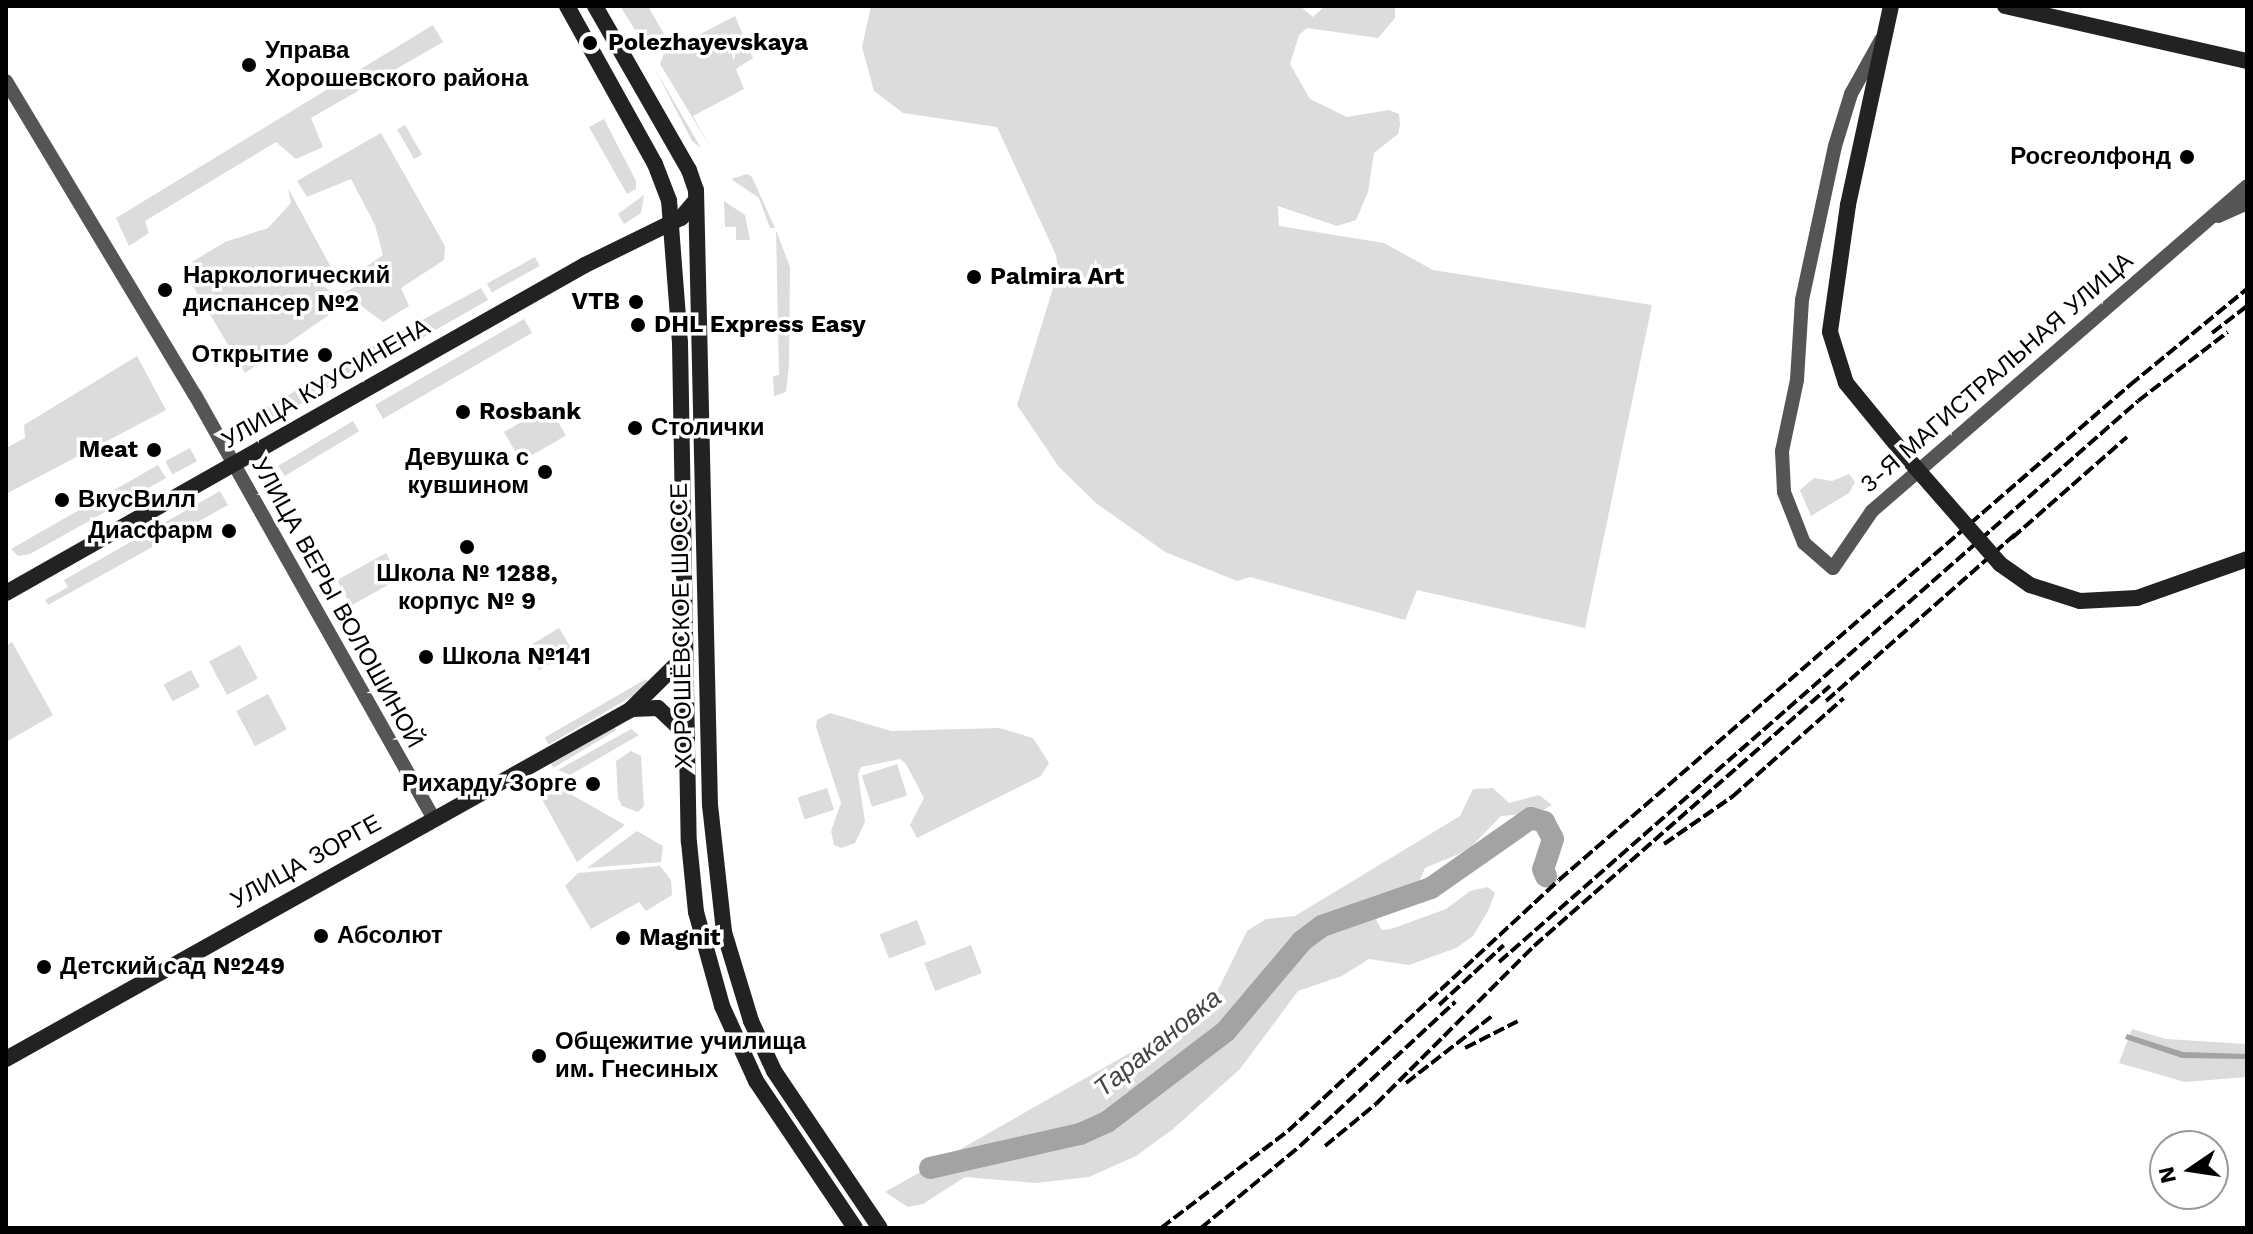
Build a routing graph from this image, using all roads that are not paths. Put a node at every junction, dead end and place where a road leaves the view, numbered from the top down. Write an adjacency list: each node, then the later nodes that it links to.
1 (567, 6): 11 (main road, ХОРОШЁВСКОЕ ШОССЕ)
2 (595, 6): 9 (main road, ХОРОШЁВСКОЕ ШОССЕ)
3 (1891, 6): 5 (main road)
4 (2005, 6): 6 (main road)
5 (1886, 30): 12 (street, 3-Я МАГИСТРАЛЬНАЯ УЛИЦА); 15 (main road, bridge)
6 (2247, 61)
7 (6, 81): 14 (street, УЛИЦА ВЕРЫ ВОЛОШИНОЙ)
8 (2247, 186): 12 (street, 3-Я МАГИСТРАЛЬНАЯ УЛИЦА)
9 (696, 195): 11 (main road); 13 (main road, ХОРОШЁВСКОЕ ШОССЕ)
10 (2247, 203): 12 (street, 3-Я МАГИСТРАЛЬНАЯ УЛИЦА)
11 (672, 223): 13 (main road); 14 (main road, УЛИЦА КУУСИНЕНА); 17 (main road, ХОРОШЁВСКОЕ ШОССЕ)
12 (2203, 223)
13 (698, 256): 23 (main road, ХОРОШЁВСКОЕ ШОССЕ)
14 (234, 464): 16 (main road, УЛИЦА КУУСИНЕНА); 20 (street, УЛИЦА ВЕРЫ ВОЛОШИНОЙ)
15 (2247, 559)
16 (6, 593)
17 (685, 656): 18 (main road, УЛИЦА ЗОРГЕ); 19 (main road, ХОРОШЁВСКОЕ ШОССЕ)
18 (630, 710): 19 (main road); 20 (main road, УЛИЦА ЗОРГЕ)
19 (687, 735): 22 (main road, ХОРОШЁВСКОЕ ШОССЕ)
20 (433, 818): 21 (main road, УЛИЦА ЗОРГЕ)
21 (6, 1059)
22 (855, 1228)
23 (880, 1228)

